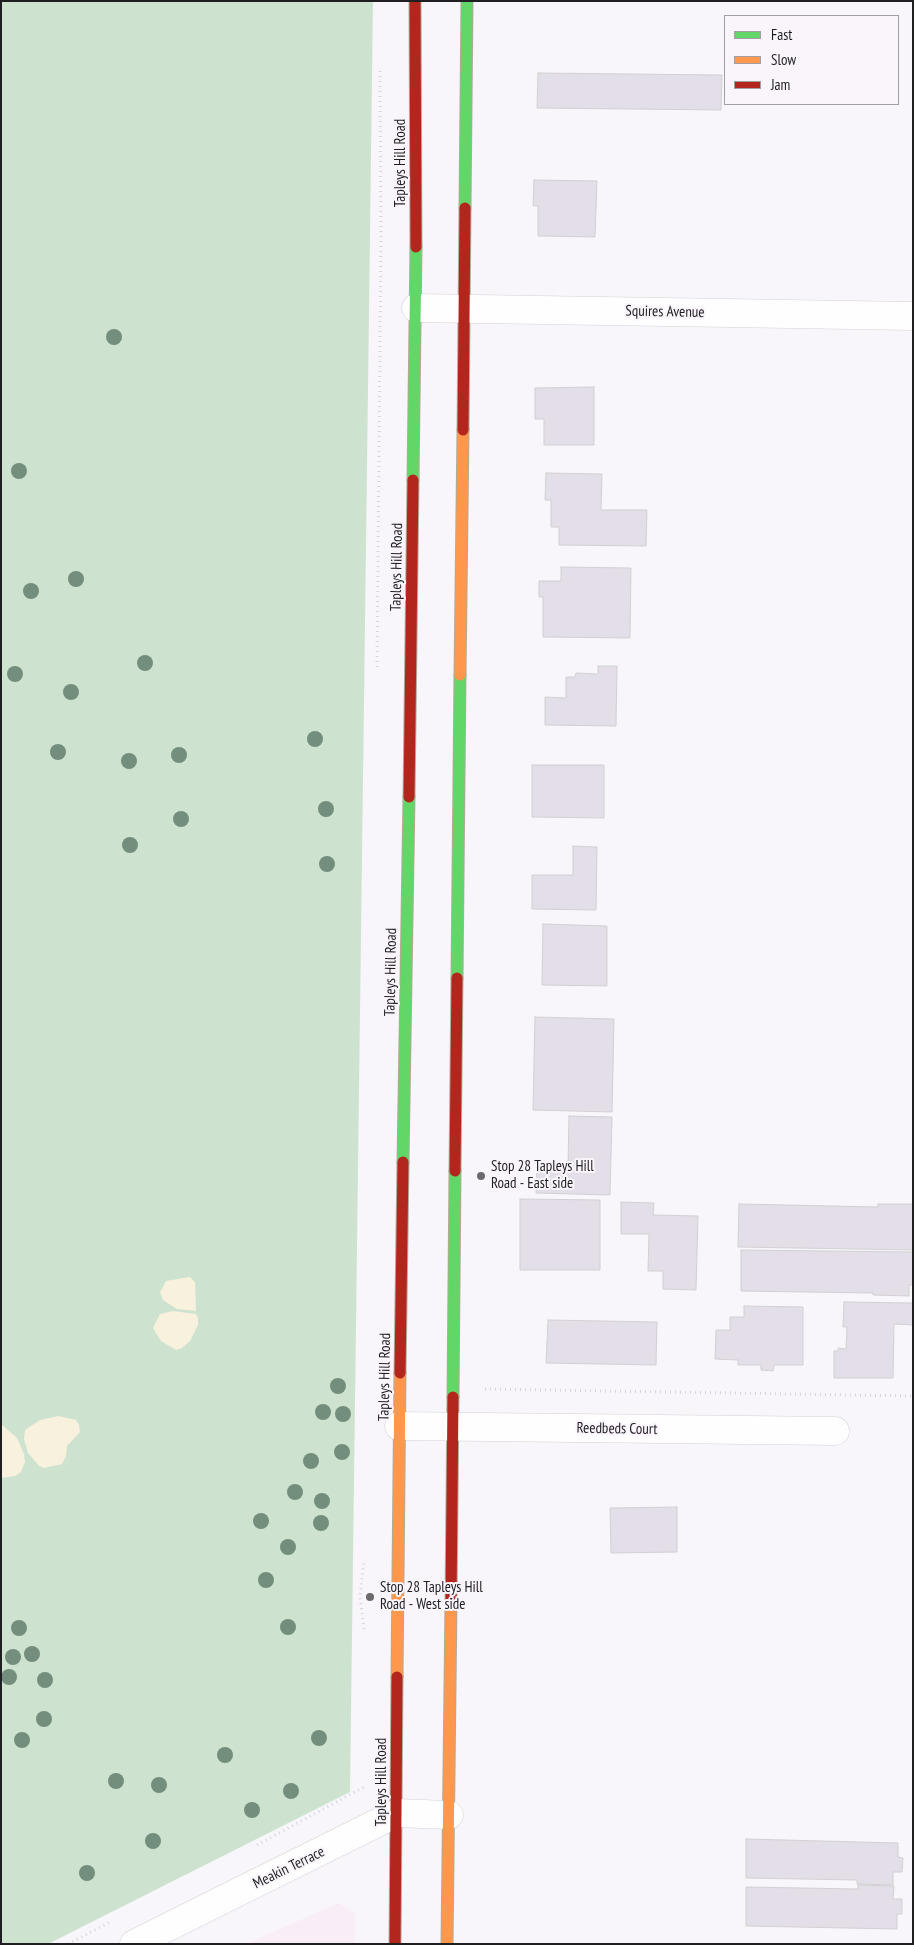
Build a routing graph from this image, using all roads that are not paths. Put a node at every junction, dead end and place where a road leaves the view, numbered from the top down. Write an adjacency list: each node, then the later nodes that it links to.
1 (416, 1): 3 (main road, Tapleys Hill Road)
2 (467, 1): 4 (main road)
3 (416, 308): 4 (street, Squires Avenue); 6 (main road, Tapleys Hill Road)
4 (464, 309): 5 (street, Squires Avenue); 7 (main road)
5 (913, 316)
6 (399, 1426): 7 (street, Reedbeds Court); 9 (main road, Tapleys Hill Road)
7 (453, 1427): 8 (street, Reedbeds Court); 10 (main road)
8 (834, 1431)
9 (397, 1813): 10 (street, Meakin Terrace); 11 (street, Meakin Terrace); 12 (main road, Tapleys Hill Road)
10 (449, 1815): 13 (main road)
11 (134, 1944)
12 (395, 1944)
13 (447, 1944)

